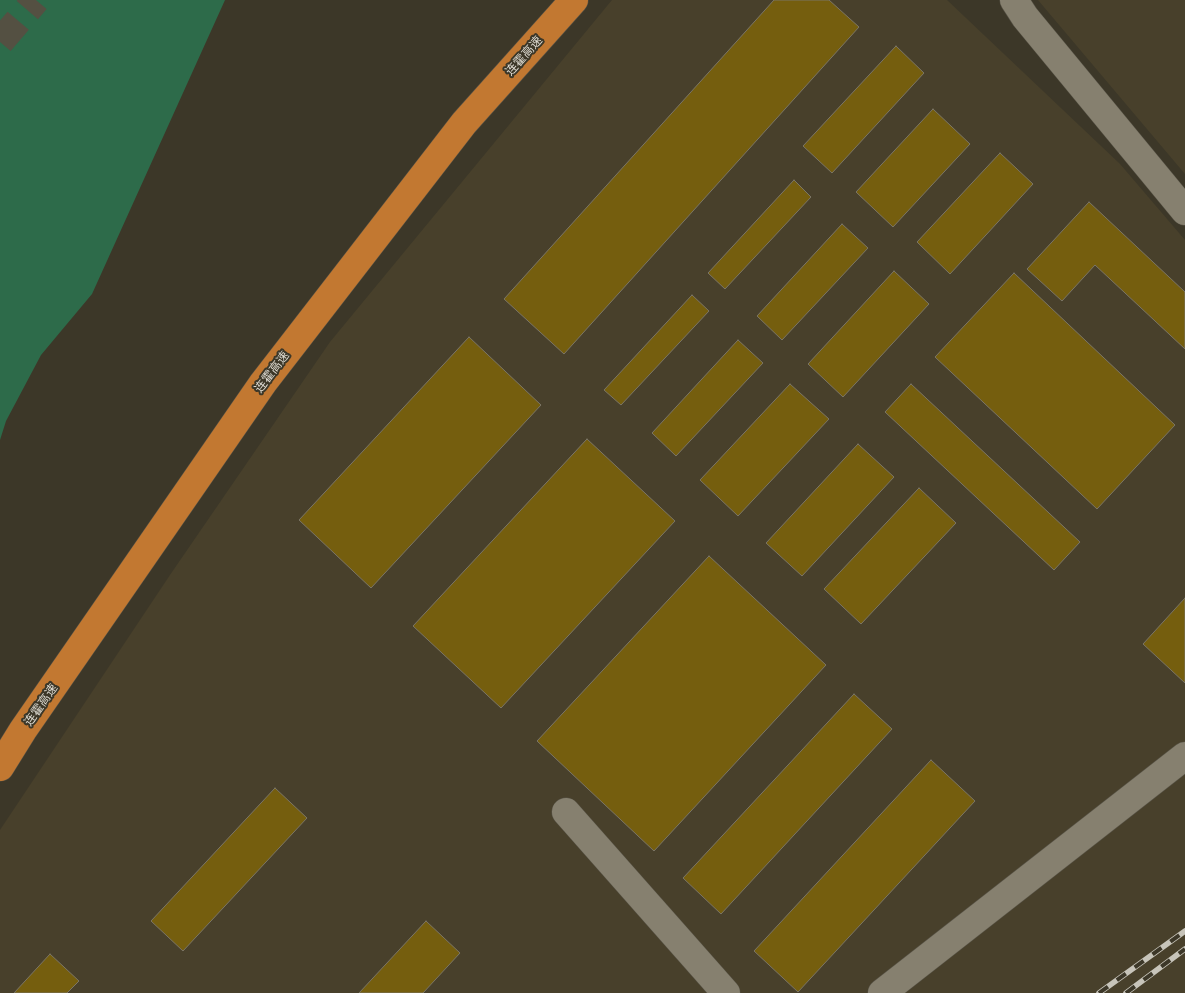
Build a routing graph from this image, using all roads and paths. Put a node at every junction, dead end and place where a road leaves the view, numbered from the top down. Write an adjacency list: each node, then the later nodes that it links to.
1 (574, 0): 5 (highway, 连霍高速)
2 (1014, 0): 3 (street)
3 (1185, 211)
4 (1185, 756): 8 (street)
5 (0, 767)
6 (566, 812): 7 (street)
7 (726, 993)
8 (882, 993)

